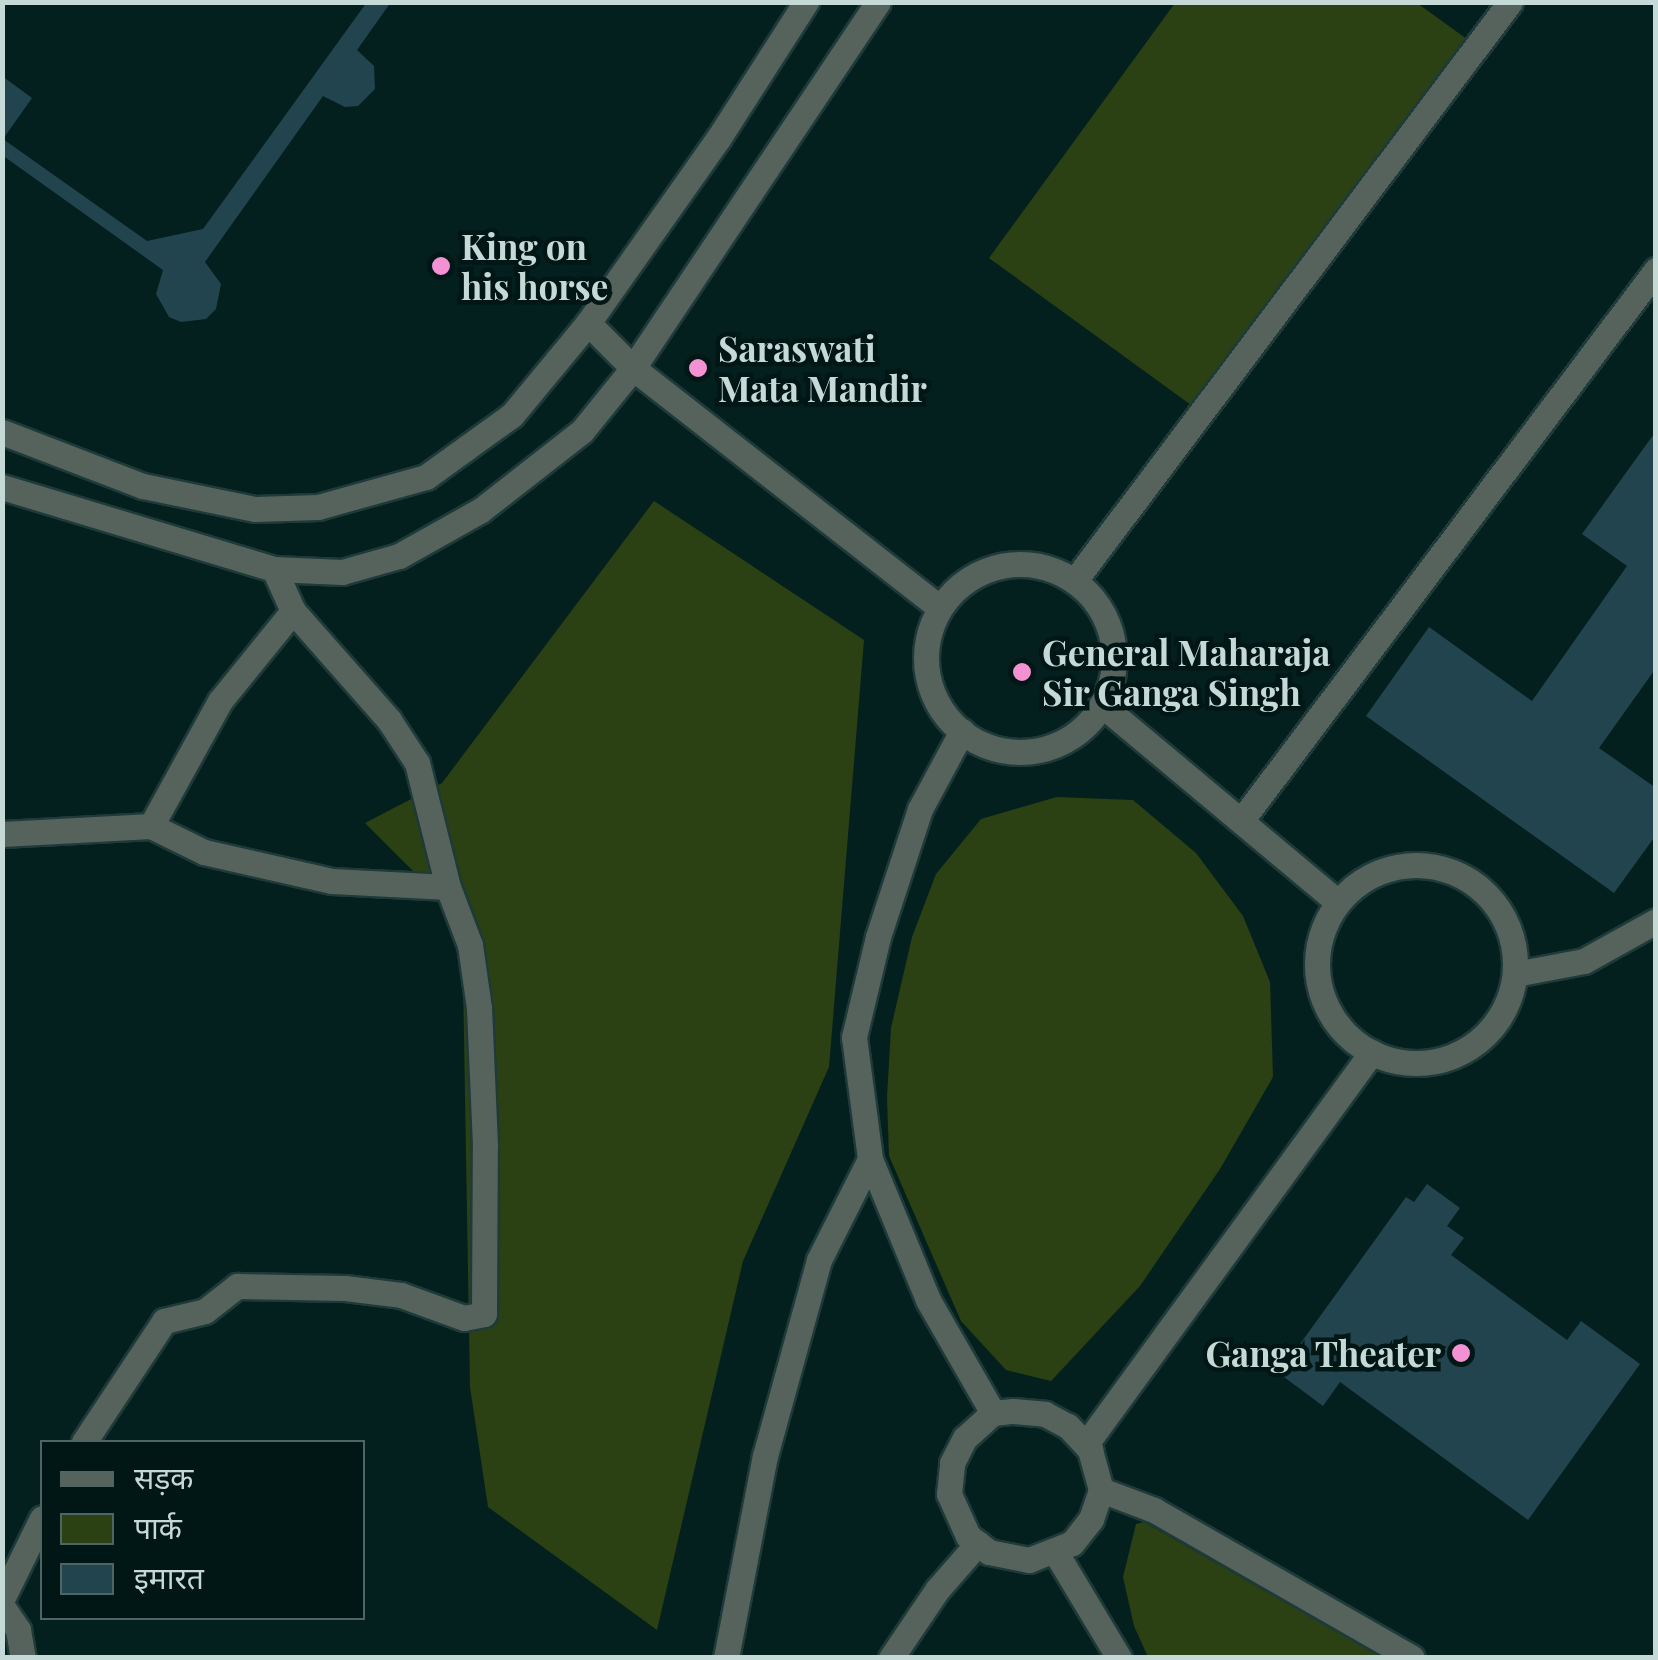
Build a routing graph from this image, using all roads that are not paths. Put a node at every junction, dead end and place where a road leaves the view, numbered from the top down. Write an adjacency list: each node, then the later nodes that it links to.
1 (806, 2): 5 (street)
2 (878, 2): 6 (street)
3 (1510, 2): 10 (street)
4 (1656, 270): 15 (street)
5 (588, 322): 6 (street); 7 (street)
6 (633, 368): 9 (street); 11 (street)
7 (2, 432)
8 (2, 487): 9 (street)
9 (274, 569): 12 (street)
10 (1076, 579): 11 (street); 13 (street)
11 (938, 607): 14 (street)
12 (293, 611): 16 (street); 18 (street)
13 (1102, 706): 14 (street); 15 (street)
14 (962, 730): 23 (street)
15 (1241, 821): 19 (street)
16 (151, 826): 17 (street); 18 (street)
17 (2, 834)
18 (448, 887): 25 (street)
19 (1338, 902): 21 (street); 22 (street)
20 (1653, 928): 21 (street)
21 (1515, 974): 22 (street)
22 (1372, 1052): 26 (street)
23 (870, 1159): 24 (street); 33 (street)
24 (993, 1413): 26 (street); 29 (street)
25 (85, 1440)
26 (1086, 1444): 27 (street)
27 (1101, 1490): 30 (street); 36 (street)
28 (40, 1522): 31 (street)
29 (978, 1543): 30 (street); 34 (street)
30 (1056, 1553): 35 (street)
31 (2, 1602): 32 (street)
32 (24, 1658)
33 (726, 1658)
34 (891, 1658)
35 (1119, 1658)
36 (1412, 1658)

